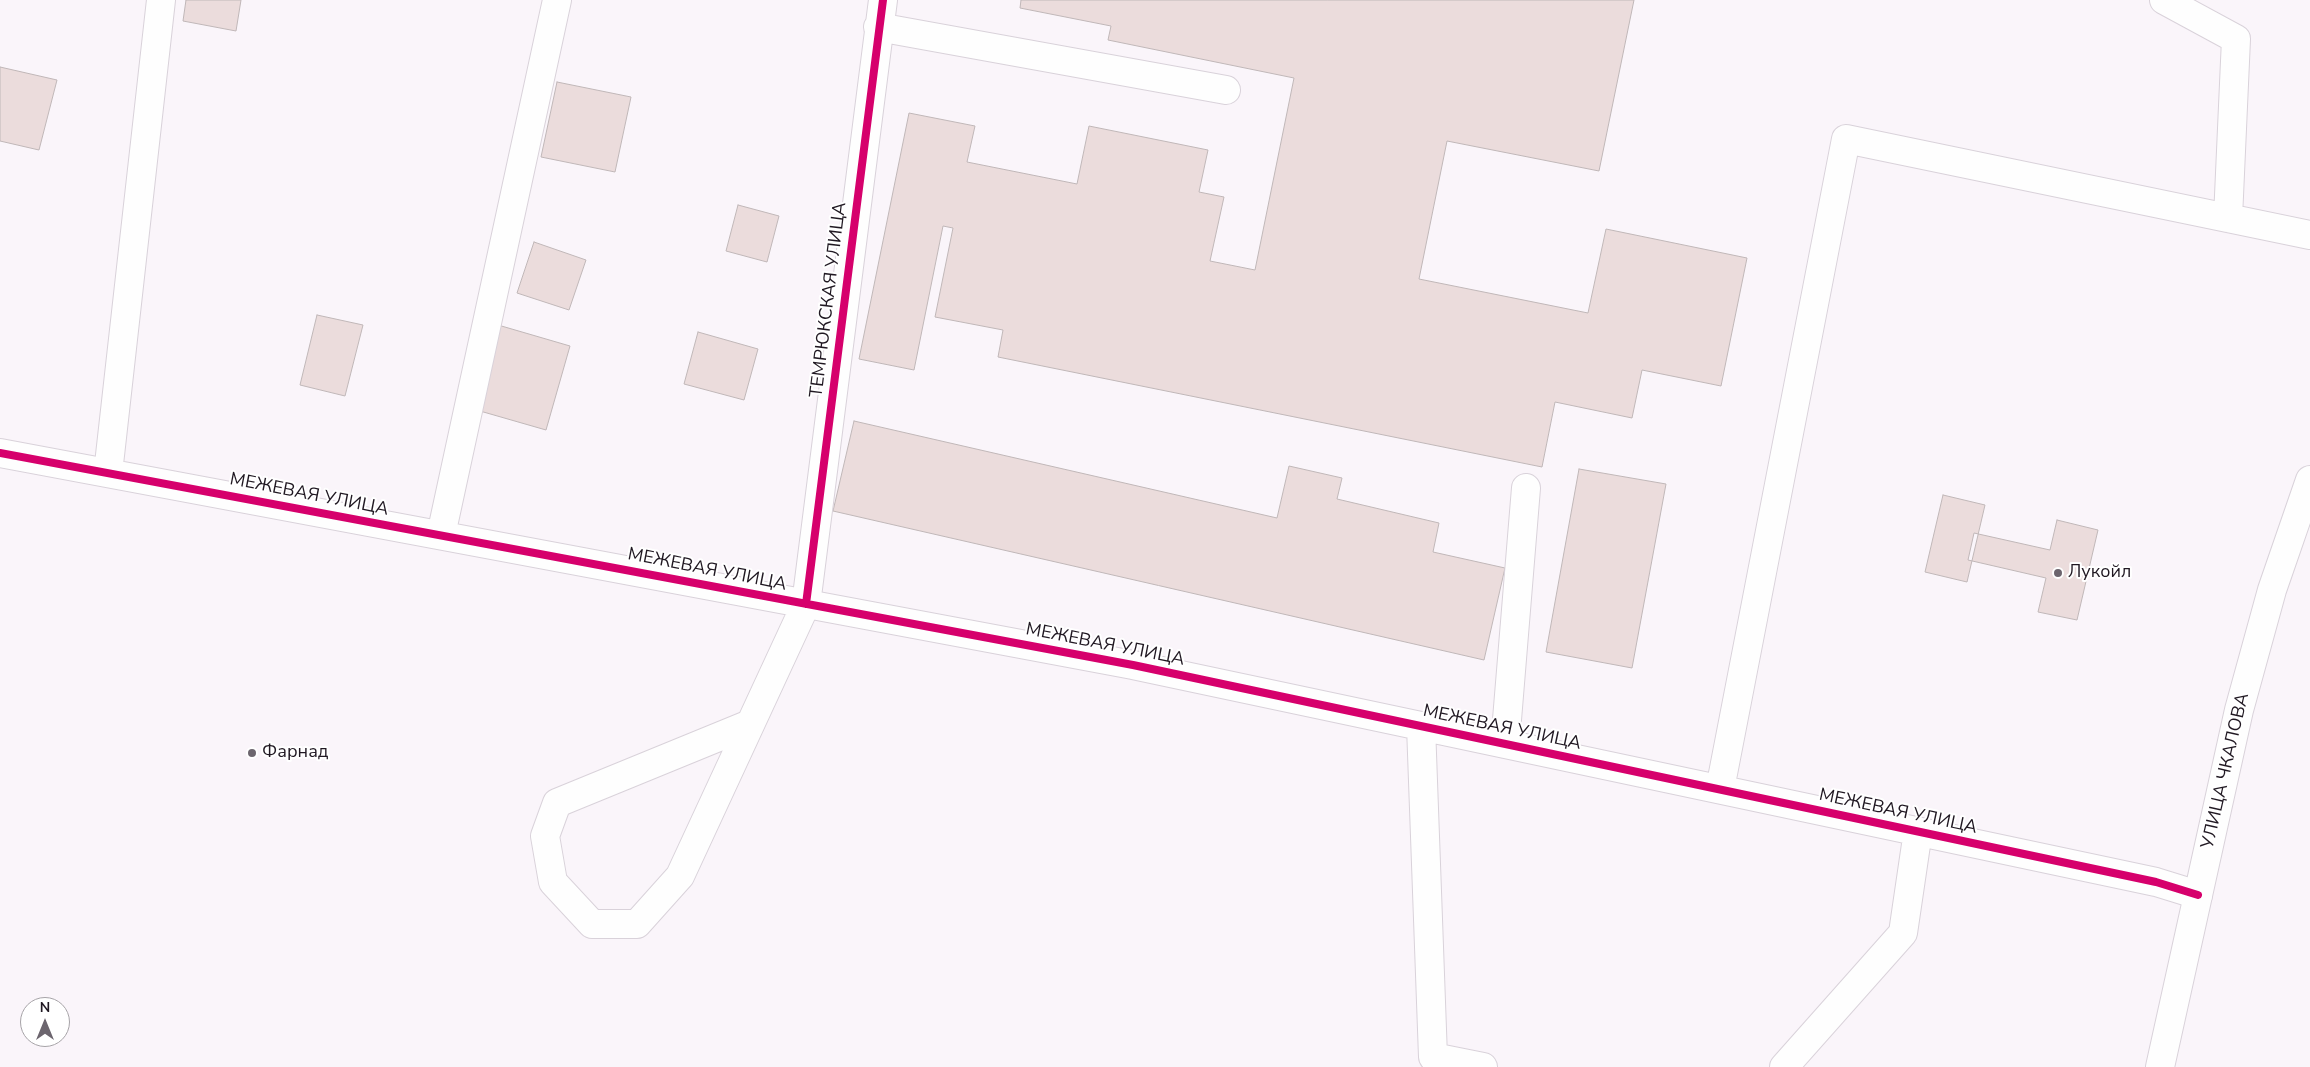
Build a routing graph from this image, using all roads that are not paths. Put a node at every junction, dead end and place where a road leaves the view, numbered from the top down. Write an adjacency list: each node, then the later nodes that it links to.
1 (161, 0): 10 (street)
2 (557, 0): 13 (street)
3 (882, 0): 5 (street, ТЕМРЮКСКАЯ УЛИЦА)
4 (2164, 0): 7 (street)
5 (878, 27): 6 (street); 14 (street, ТЕМРЮКСКАЯ УЛИЦА)
6 (1226, 90)
7 (2228, 218): 8 (street); 18 (street)
8 (2310, 235)
9 (0, 453): 10 (street, МЕЖЕВАЯ УЛИЦА)
10 (108, 473): 13 (street, МЕЖЕВАЯ УЛИЦА)
11 (2310, 480): 20 (street, УЛИЦА ЧКАЛОВА)
12 (1526, 488): 17 (street)
13 (442, 535): 14 (street, МЕЖЕВАЯ УЛИЦА)
14 (806, 604): 15 (street, ТЕМРЮКСКАЯ УЛИЦА); 16 (street, МЕЖЕВАЯ УЛИЦА)
15 (750, 724): 15 (street, ТЕМРЮКСКАЯ УЛИЦА)
16 (1420, 726): 17 (street, МЕЖЕВАЯ УЛИЦА); 21 (street)
17 (1505, 744): 18 (street, МЕЖЕВАЯ УЛИЦА)
18 (1720, 789): 19 (street, МЕЖЕВАЯ УЛИЦА)
19 (1918, 831): 20 (street, МЕЖЕВАЯ УЛИЦА); 22 (street)
20 (2198, 895): 23 (street, УЛИЦА ЧКАЛОВА)
21 (1483, 1067)
22 (1784, 1067)
23 (2160, 1067)

